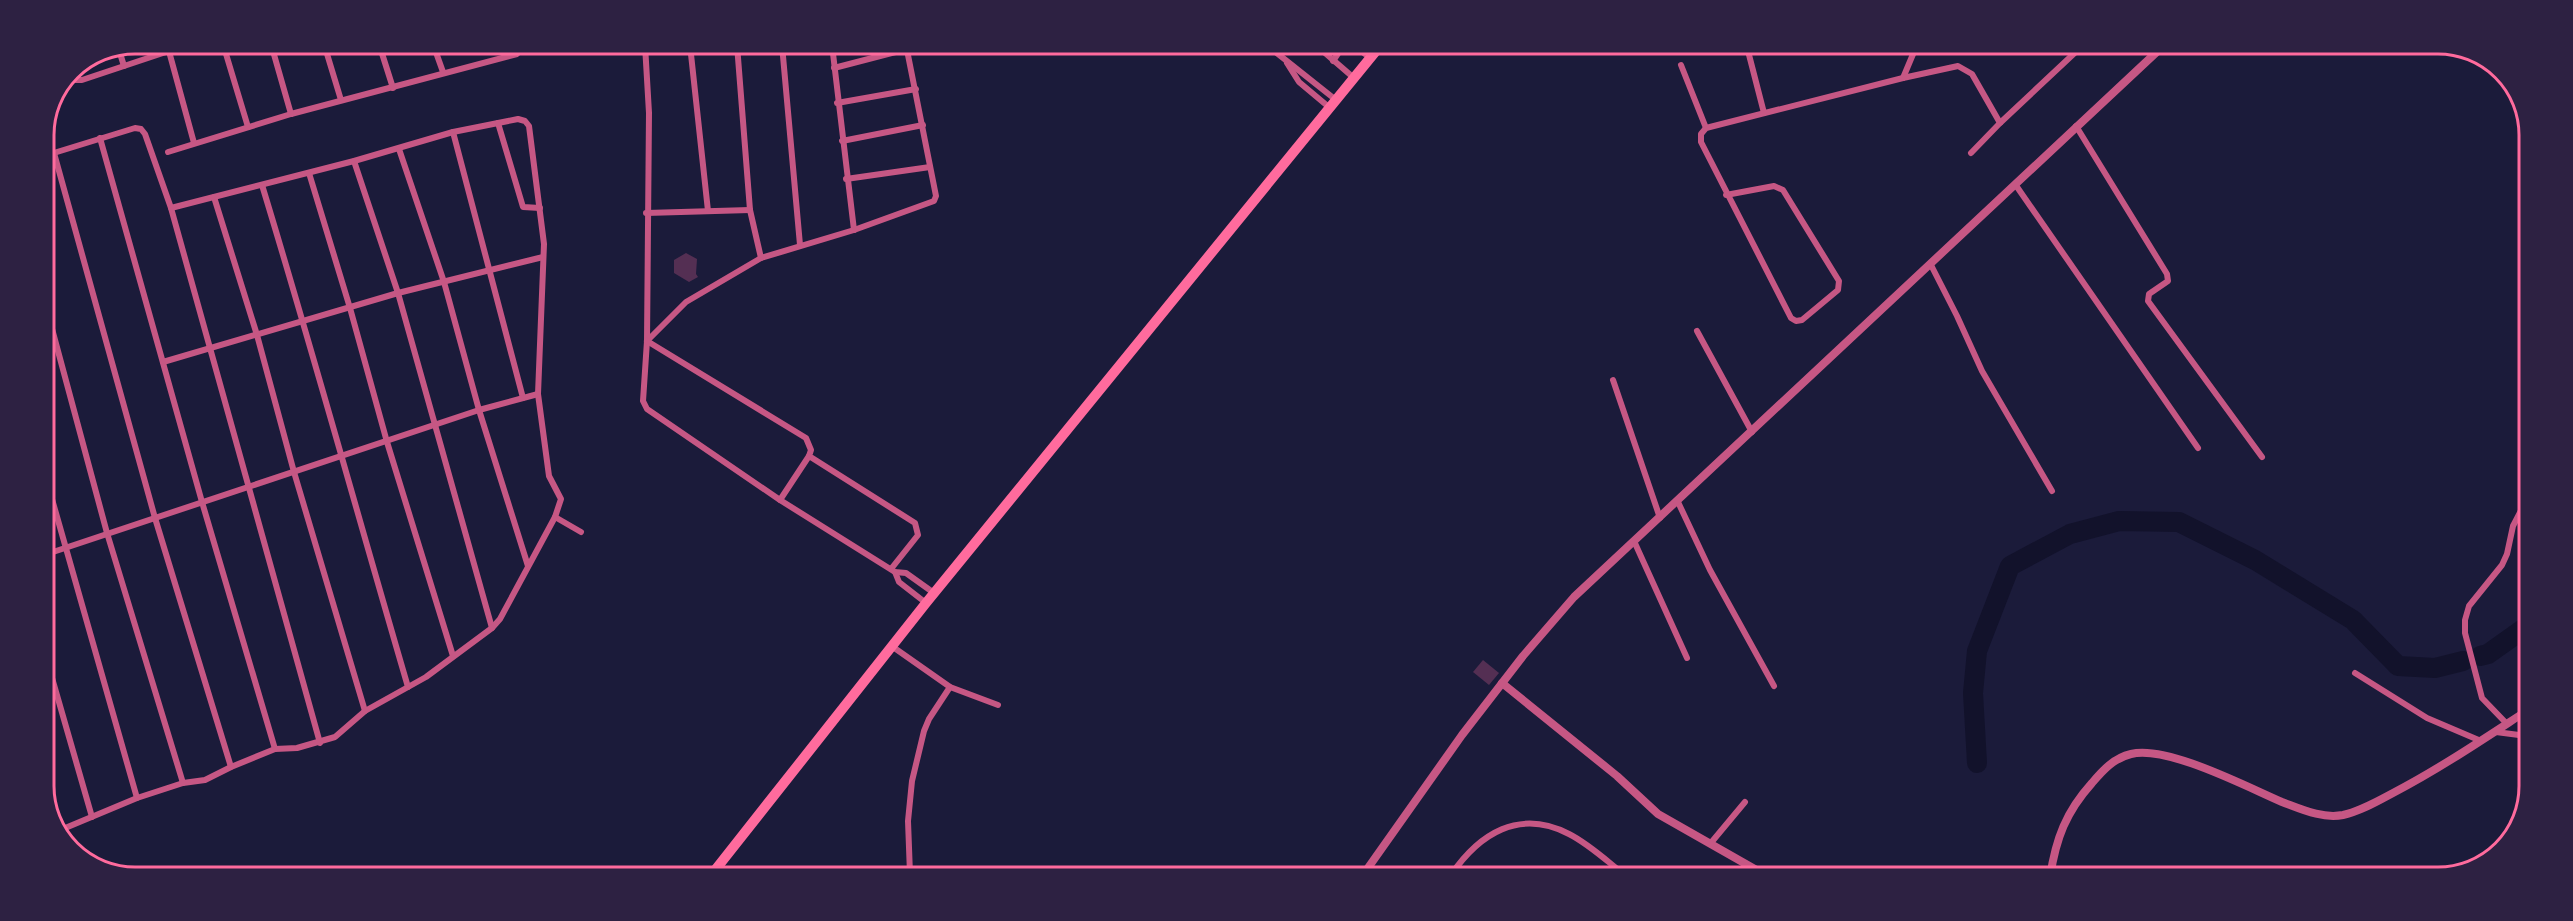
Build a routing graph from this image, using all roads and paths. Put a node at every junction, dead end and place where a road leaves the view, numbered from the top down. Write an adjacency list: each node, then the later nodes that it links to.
1 (160, 54): 29 (street)
2 (170, 54): 51 (street)
3 (226, 54): 45 (street)
4 (274, 54): 41 (street)
5 (327, 54): 37 (street)
6 (382, 54): 35 (street)
7 (437, 54): 31 (street)
8 (518, 54): 31 (street)
9 (646, 54): 68 (street)
10 (691, 54): 67 (street)
11 (738, 54): 66 (street)
12 (783, 54): 70 (street)
13 (833, 54): 30 (street)
14 (882, 54): 30 (street)
15 (908, 54): 36 (street)
16 (1278, 54): 39 (street)
17 (1326, 54): 27 (street)
18 (1338, 54): 27 (street)
19 (1365, 54): 26 (street)
20 (1373, 54): 26 (highway)
21 (1749, 54): 40 (street)
22 (1913, 54): 33 (street)
23 (2075, 54): 43 (street)
24 (2154, 54): 46 (street)
25 (121, 56): 29 (street)
26 (1370, 58): 32 (highway)
27 (1333, 61): 32 (street)
28 (1681, 64): 47 (street)
29 (124, 66): 34 (street)
30 (834, 68): 38 (street)
31 (443, 72): 35 (street)
32 (1353, 78): 39 (highway)
33 (1904, 78): 40 (street); 43 (street)
34 (76, 80)
35 (393, 88): 37 (street)
36 (916, 89): 38 (street); 44 (street)
37 (341, 100): 41 (street)
38 (837, 103): 50 (street)
39 (1333, 104): 114 (highway)
40 (1764, 113): 47 (street)
41 (291, 114): 45 (street)
42 (498, 123): 48 (street); 65 (street); 65 (street)
43 (2000, 123): 55 (street)
44 (923, 125): 50 (street); 57 (street)
45 (248, 126): 51 (street)
46 (2076, 126): 60 (street); 95 (street)
47 (1706, 128): 62 (street)
48 (453, 132): 52 (street); 74 (street)
49 (100, 138): 54 (street); 64 (street); 84 (street)
50 (842, 141): 59 (street)
51 (194, 143): 53 (street)
52 (399, 149): 56 (street); 75 (street)
53 (168, 152)
54 (54, 153): 105 (street)
55 (1971, 153)
56 (354, 161): 58 (street); 76 (street)
57 (930, 167): 59 (street); 69 (street)
58 (309, 173): 61 (street); 77 (street)
59 (846, 179): 69 (street)
60 (2015, 184): 73 (street); 92 (street)
61 (262, 185): 63 (street); 78 (street)
62 (1726, 195): 62 (street)
63 (214, 196): 64 (street); 81 (street)
64 (171, 208): 83 (street)
65 (540, 208): 71 (street)
66 (750, 210): 67 (street); 72 (street)
67 (708, 211): 68 (street)
68 (646, 213): 82 (street)
69 (854, 230): 70 (street)
70 (800, 246): 72 (street)
71 (543, 257): 74 (street); 86 (street)
72 (760, 258): 82 (street)
73 (1931, 265): 90 (street); 98 (street)
74 (488, 271): 75 (street); 87 (street)
75 (444, 282): 76 (street); 88 (street)
76 (398, 293): 77 (street); 89 (street)
77 (350, 308): 78 (street); 91 (street)
78 (304, 321): 81 (street); 94 (street)
79 (1697, 331): 90 (street)
80 (54, 335): 108 (street)
81 (257, 335): 83 (street); 96 (street)
82 (647, 341): 93 (street); 99 (street)
83 (211, 347): 84 (street); 97 (street)
84 (163, 362): 100 (street)
85 (1613, 380): 106 (street)
86 (538, 394): 87 (street); 104 (street)
87 (523, 398): 88 (street)
88 (479, 410): 89 (street); 112 (street)
89 (435, 424): 91 (street); 116 (street)
90 (1752, 432): 101 (street)
91 (387, 442): 94 (street); 118 (street)
92 (2198, 448)
93 (809, 456): 99 (street); 113 (street)
94 (341, 457): 96 (street); 124 (street)
95 (2262, 458)
96 (294, 472): 97 (street); 127 (street)
97 (248, 487): 100 (street); 133 (street)
98 (2052, 491)
99 (780, 500): 113 (street)
100 (202, 502): 105 (street); 134 (street)
101 (1678, 502): 106 (street); 123 (street)
102 (54, 506): 110 (street)
103 (2519, 516): 129 (street)
104 (555, 517): 107 (street); 112 (street)
105 (155, 518): 108 (street); 135 (street)
106 (1660, 518): 109 (street)
107 (582, 532)
108 (107, 533): 110 (street); 136 (street)
109 (1634, 541): 119 (street); 121 (street)
110 (66, 548): 111 (street); 137 (street)
111 (54, 552)
112 (528, 566): 116 (street)
113 (893, 570): 114 (street); 115 (street)
114 (934, 593): 115 (highway)
115 (926, 603): 117 (highway)
116 (492, 628): 118 (street)
117 (893, 647): 125 (street); 142 (highway)
118 (453, 656): 124 (street)
119 (1686, 658)
120 (2355, 673): 132 (street)
121 (1502, 682): 141 (street); 144 (street)
122 (54, 685): 139 (street)
123 (1774, 686)
124 (408, 687): 127 (street)
125 (950, 687): 126 (street); 143 (street)
126 (998, 705)
127 (365, 711): 133 (street)
128 (2519, 716): 129 (street)
129 (2507, 724): 130 (street)
130 (2496, 732): 131 (street); 132 (street)
131 (2519, 735)
132 (2481, 741): 148 (street)
133 (320, 743): 134 (street)
134 (275, 749): 135 (street)
135 (231, 767): 136 (street)
136 (183, 783): 137 (street)
137 (137, 798): 139 (street)
138 (1745, 802): 141 (street)
139 (92, 817): 140 (street)
140 (66, 828)
141 (1710, 844): 147 (street)
142 (718, 867)
143 (910, 867)
144 (1369, 867)
145 (1457, 867): 146 (street)
146 (1614, 867)
147 (1751, 867)
148 (2053, 867)

